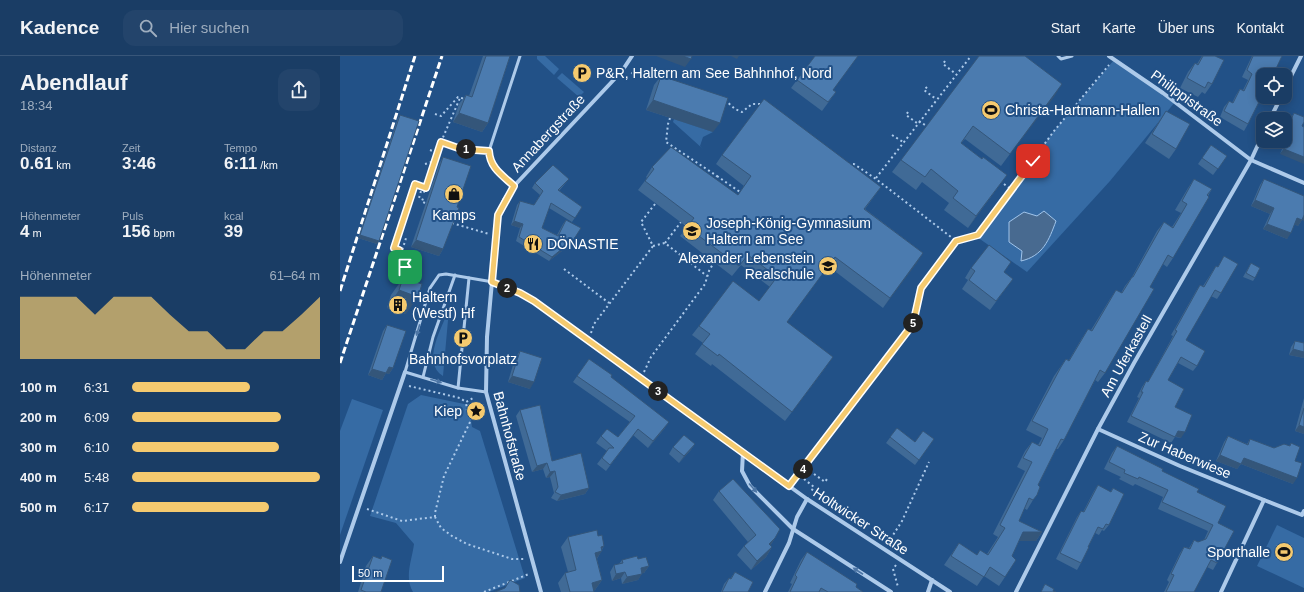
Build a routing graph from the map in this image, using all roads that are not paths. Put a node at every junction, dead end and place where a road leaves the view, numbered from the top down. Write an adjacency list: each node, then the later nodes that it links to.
1 (520, 56): 11 (lane)
2 (632, 56): 11 (street, Annabergstraße)
3 (1058, 56): 4 (lane)
4 (1072, 56)
5 (1109, 56): 9 (street, Philippistraße)
6 (1301, 56): 7 (street)
7 (1292, 74)
8 (1257, 148): 9 (street, Am Uferkastell)
9 (1251, 160): 10 (street, Philippistraße); 20 (street, Am Uferkastell)
10 (1304, 183)
11 (514, 186): 15 (street, Annabergstraße)
12 (956, 241): 22 (lane)
13 (455, 276): 14 (lane); 16 (lane, one-way to 16); 17 (lane)
14 (469, 278): 15 (lane); 18 (lane)
15 (492, 282): 19 (street, Bahnhofstraße); 21 (street, Holtwicker Straße)
16 (405, 372): 17 (lane); 27 (street)
17 (423, 377): 18 (lane, one-way to 18)
18 (458, 388): 19 (lane)
19 (486, 392): 29 (street, Bahnhofstraße)
20 (1098, 429): 24 (street, Zur Haberwiese); 34 (street, Am Uferkastell)
21 (743, 452): 22 (street, Holtwicker Straße); 26 (street, one-way to 26)
22 (789, 486): 23 (street, Holtwicker Straße)
23 (807, 499): 26 (street); 28 (street, Holtwicker Straße)
24 (1264, 500): 25 (street, Zur Haberwiese); 35 (street)
25 (1304, 511)
26 (793, 530): 30 (street); 31 (street, one-way to 26)
27 (340, 562)
28 (932, 580): 32 (street); 33 (street, Holtwicker Straße)
29 (541, 592)
30 (765, 592)
31 (891, 592)
32 (928, 592)
33 (950, 592)
34 (1016, 592)
35 (1221, 592)

